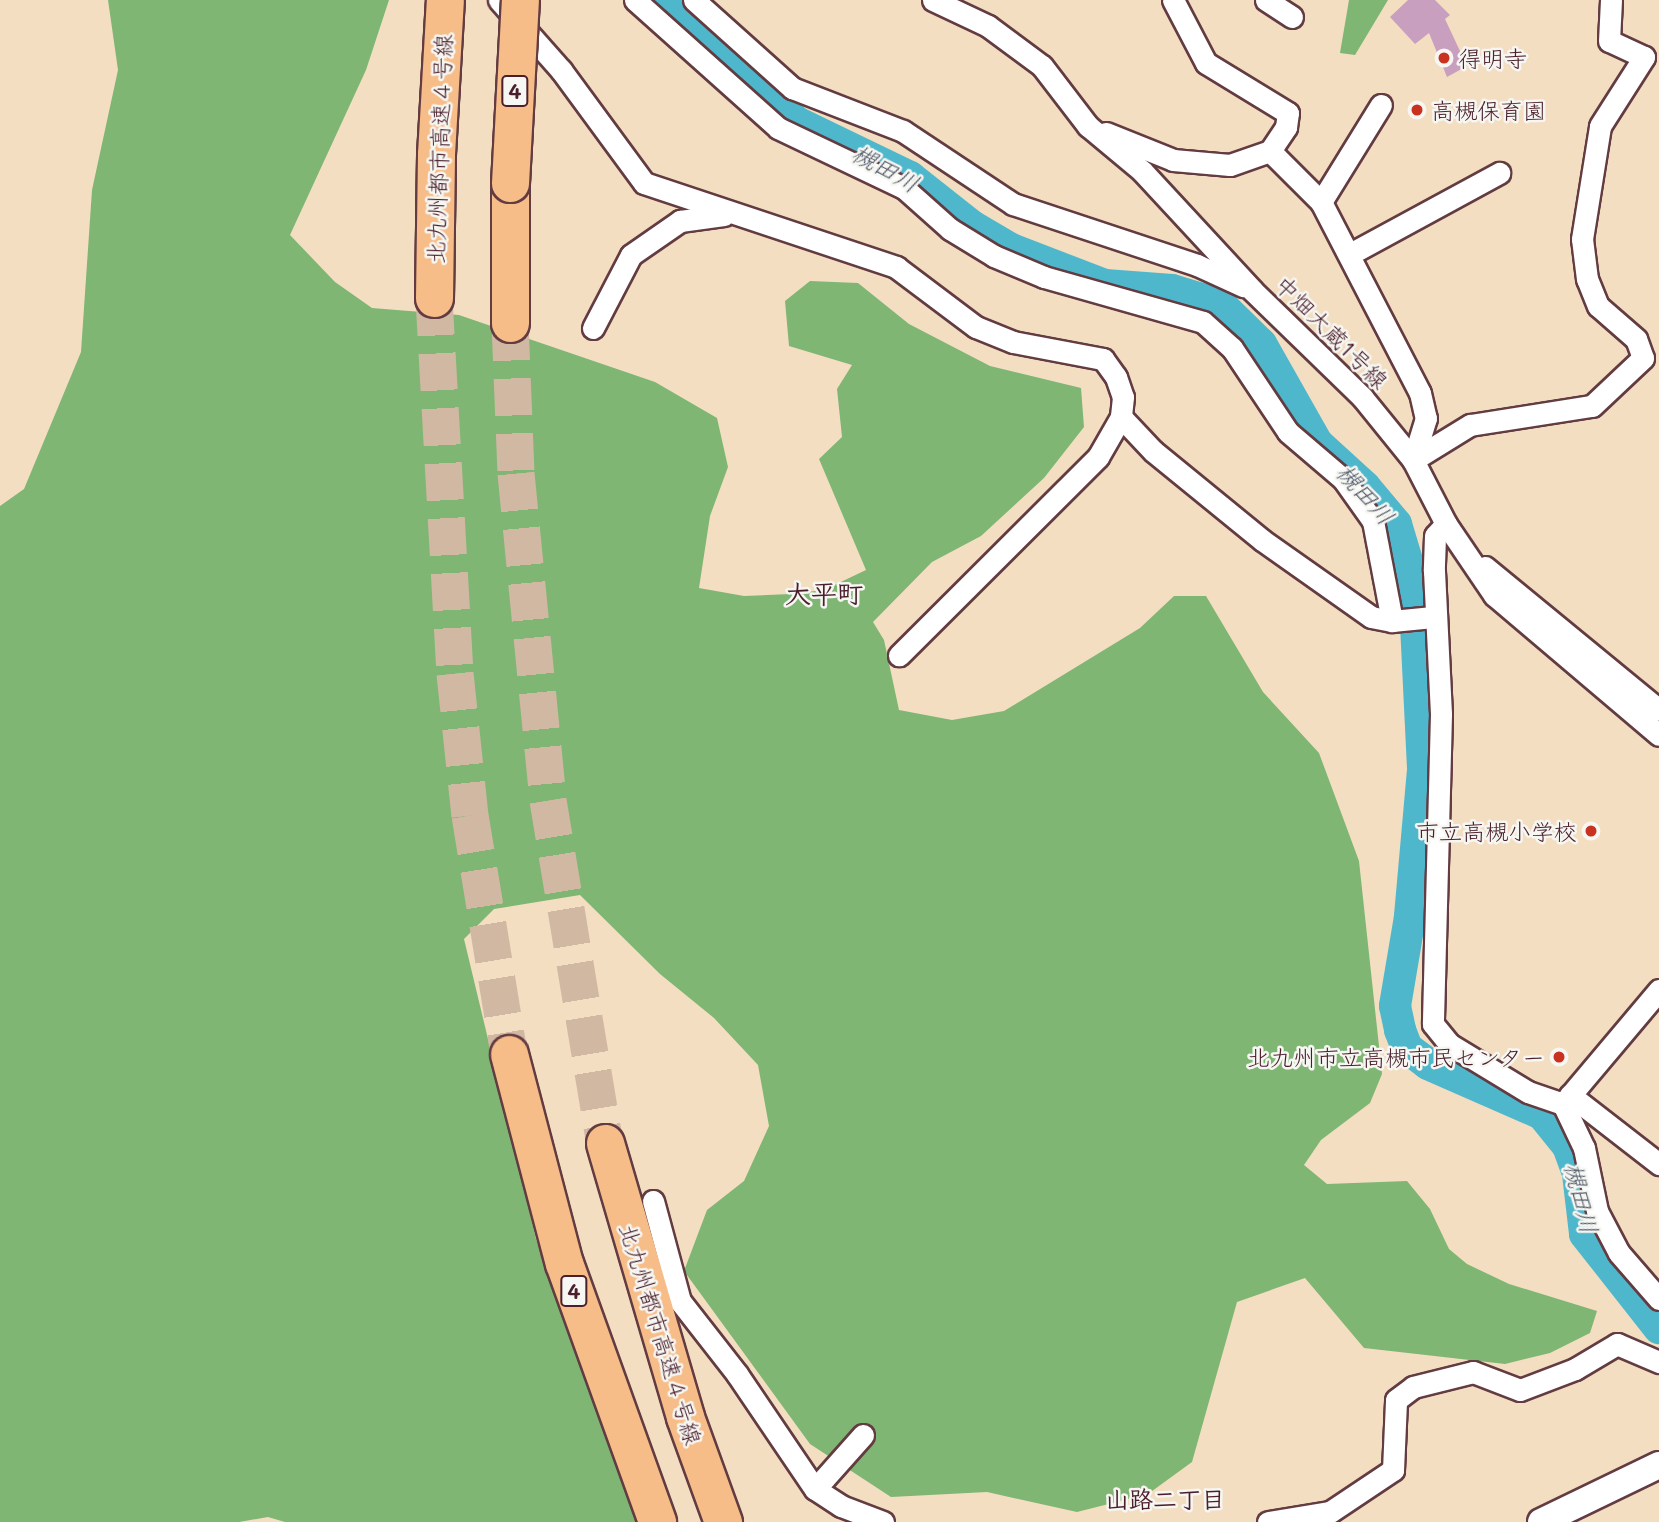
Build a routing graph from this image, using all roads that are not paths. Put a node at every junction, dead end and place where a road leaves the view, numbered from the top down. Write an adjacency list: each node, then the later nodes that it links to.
1 (445, 0): 19 (highway, 北九州都市高速４号線)
2 (499, 0): 16 (street)
3 (520, 0): 20 (highway, 4, bridge)
4 (635, 0): 27 (street)
5 (694, 0): 18 (street)
6 (933, 0): 12 (street, 中畑大蔵1号線)
7 (1173, 0): 13 (street)
8 (1266, 0): 10 (street)
9 (1611, 0): 23 (street)
10 (1292, 17)
11 (1381, 105): 15 (street)
12 (1088, 126): 13 (street); 18 (street, 中畑大蔵1号線)
13 (1270, 151): 15 (street)
14 (1499, 173): 17 (street)
15 (1321, 202): 17 (street)
16 (730, 214): 21 (street); 22 (street)
17 (1350, 254): 23 (street)
18 (1253, 291): 23 (street, 中畑大蔵1号線)
19 (434, 298)
20 (510, 323)
21 (593, 328)
22 (1121, 417): 27 (street); 28 (street)
23 (1413, 460): 24 (street, 中畑大蔵1号線)
24 (1446, 524): 25 (street, 中畑大蔵1号線); 26 (street)
25 (1462, 545): 29 (street); 30 (street, 中畑大蔵1号線)
26 (1433, 617): 27 (street); 33 (street)
27 (1395, 621)
28 (899, 655)
29 (1659, 710)
30 (1659, 735)
31 (1656, 999): 33 (street)
32 (509, 1054): 42 (highway, 4)
33 (1566, 1100): 35 (street); 37 (street)
34 (605, 1143): 43 (highway, 北九州都市高速４号線)
35 (1659, 1164)
36 (653, 1201): 41 (street)
37 (1659, 1298)
38 (1659, 1362): 46 (street)
39 (863, 1435): 41 (street)
40 (1659, 1465): 47 (street)
41 (822, 1494): 44 (street); 45 (street)
42 (657, 1522)
43 (723, 1522)
44 (831, 1522)
45 (883, 1522)
46 (1268, 1522)
47 (1541, 1522)

